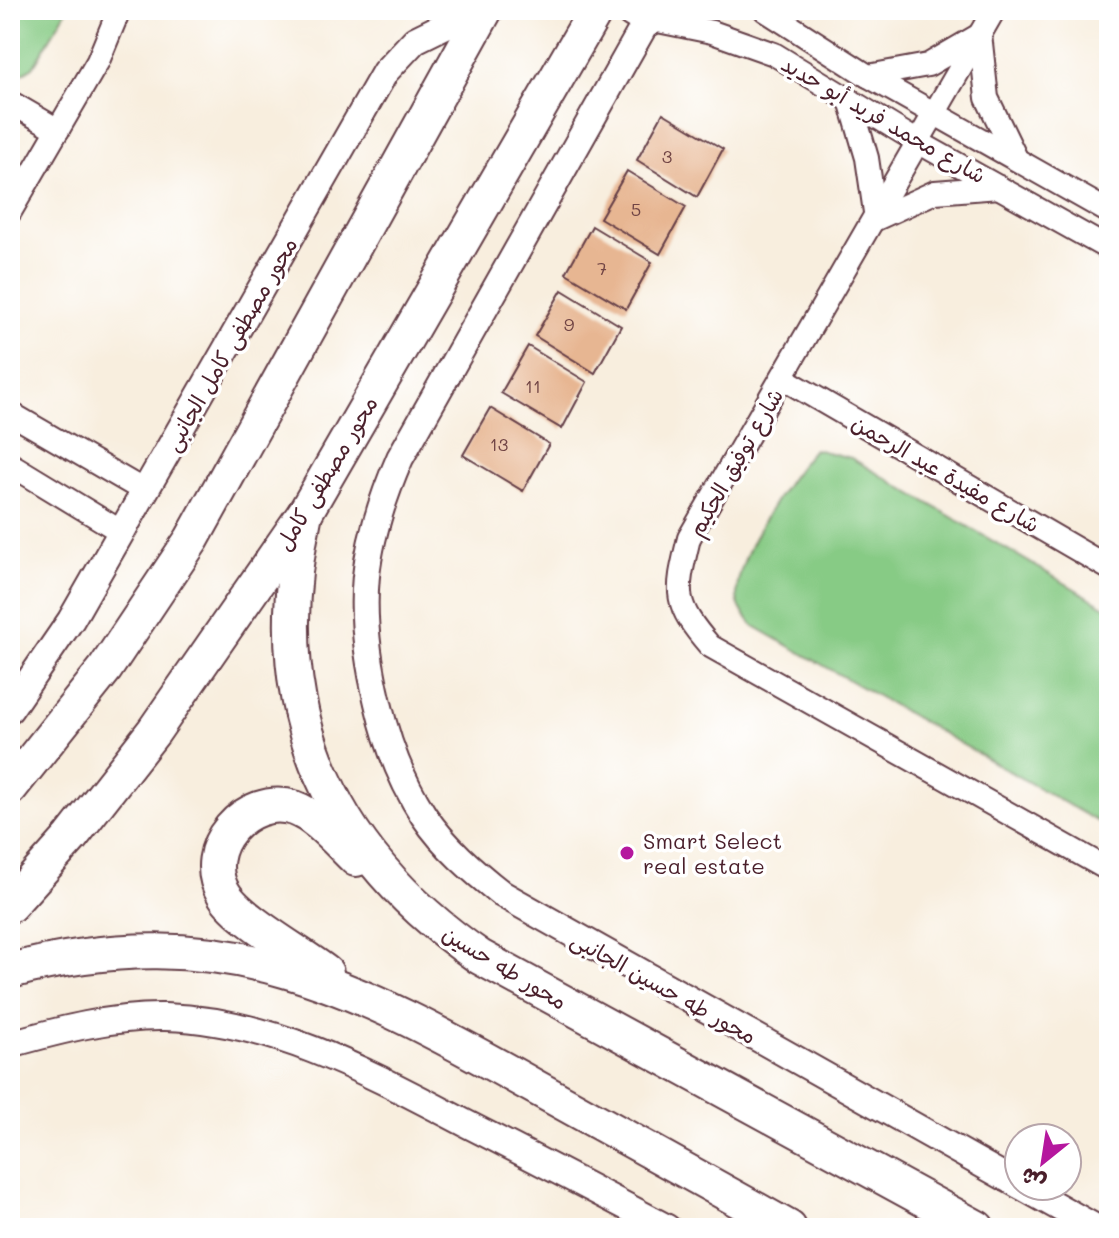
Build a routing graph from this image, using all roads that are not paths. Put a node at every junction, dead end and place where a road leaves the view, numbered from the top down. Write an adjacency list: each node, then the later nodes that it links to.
1 (119, 10): 12 (street)
2 (596, 10): 24 (main road, محور مصطفى كامل)
3 (765, 10): 8 (street, شارع محمد فريد أبو حديد)
4 (994, 10): 7 (street, شارع توفيق الحكيم)
5 (645, 13): 9 (street, شارع محمد فريد أبو حديد); 35 (street, محور طه حسين الجانبى)
6 (471, 16): 23 (street, محور مصطفى كامل الجانبى); 28 (main road)
7 (980, 34): 8 (street); 11 (street, شارع توفيق الحكيم); 14 (street)
8 (868, 76): 11 (street, شارع محمد فريد أبو حديد)
9 (850, 100): 13 (street, شارع محمد فريد أبو حديد); 18 (street)
10 (10, 102): 12 (street)
11 (935, 113): 13 (street, شارع توفيق الحكيم); 14 (street, شارع محمد فريد أبو حديد)
12 (58, 130): 16 (street)
13 (918, 142): 15 (street, شارع محمد فريد أبو حديد); 18 (street, شارع توفيق الحكيم)
14 (1015, 157): 17 (street, شارع محمد فريد أبو حديد)
15 (1000, 187): 18 (street); 19 (street, شارع محمد فريد أبو حديد)
16 (10, 212)
17 (1109, 212)
18 (876, 219): 20 (street, شارع توفيق الحكيم)
19 (1109, 249)
20 (784, 379): 26 (street, شارع مفيدة عبد الرحمن); 29 (street, شارع توفيق الحكيم)
21 (10, 413): 23 (street)
22 (10, 464): 25 (street)
23 (146, 492): 25 (street, محور مصطفى كامل الجانبى)
24 (305, 513): 30 (main road, محور طه حسين); 31 (main road, محور مصطفى كامل)
25 (120, 531): 27 (street, محور مصطفى كامل الجانبى)
26 (1109, 568)
27 (10, 709)
28 (10, 788)
29 (1109, 870)
30 (406, 899): 33 (main road); 39 (main road, محور طه حسين)
31 (10, 905)
32 (10, 971): 33 (main road)
33 (342, 987): 38 (main road)
34 (10, 1044): 37 (street)
35 (1003, 1176)
36 (1049, 1202): 40 (street, محور طه حسين الجانبى)
37 (667, 1228)
38 (789, 1228)
39 (977, 1228)
40 (1096, 1228)

